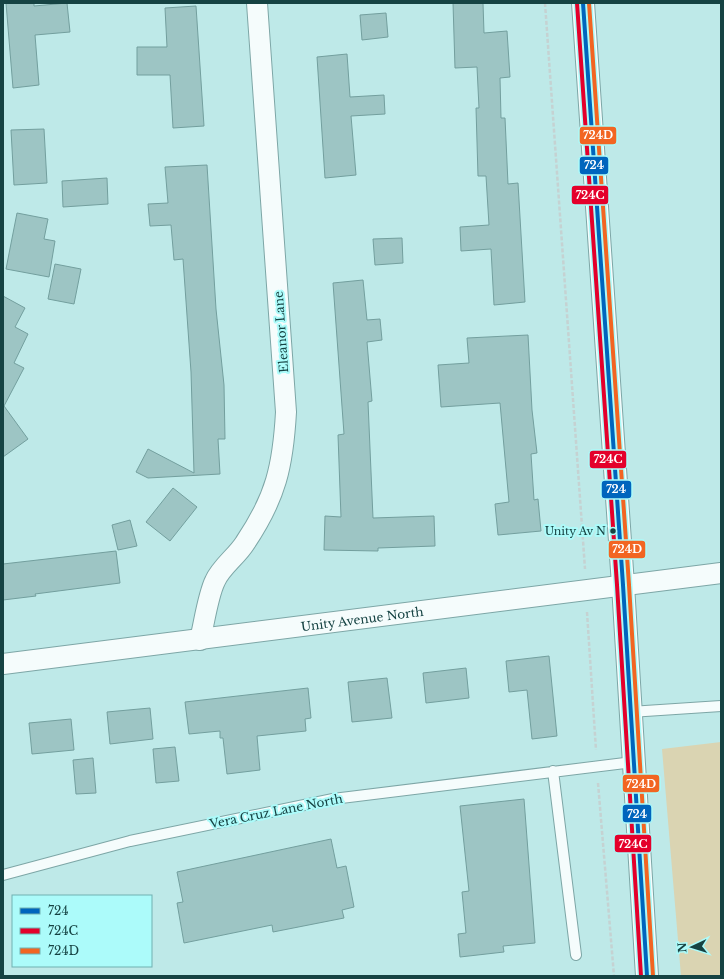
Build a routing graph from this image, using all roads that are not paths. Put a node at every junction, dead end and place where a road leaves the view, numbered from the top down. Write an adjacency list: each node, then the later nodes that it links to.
1 (257, 3): 5 (street, Eleanor Lane)
2 (583, 3): 4 (street)
3 (721, 573): 4 (street, Unity Avenue North)
4 (623, 585): 5 (street, Unity Avenue North); 8 (street)
5 (200, 640): 6 (street, Unity Avenue North)
6 (3, 664)
7 (721, 706): 8 (lane)
8 (630, 712): 9 (street)
9 (633, 762): 10 (lane, Vera Cruz Lane North); 13 (street)
10 (553, 771): 11 (lane, Vera Cruz Lane North); 12 (lane)
11 (3, 875)
12 (576, 955)
13 (647, 976)

